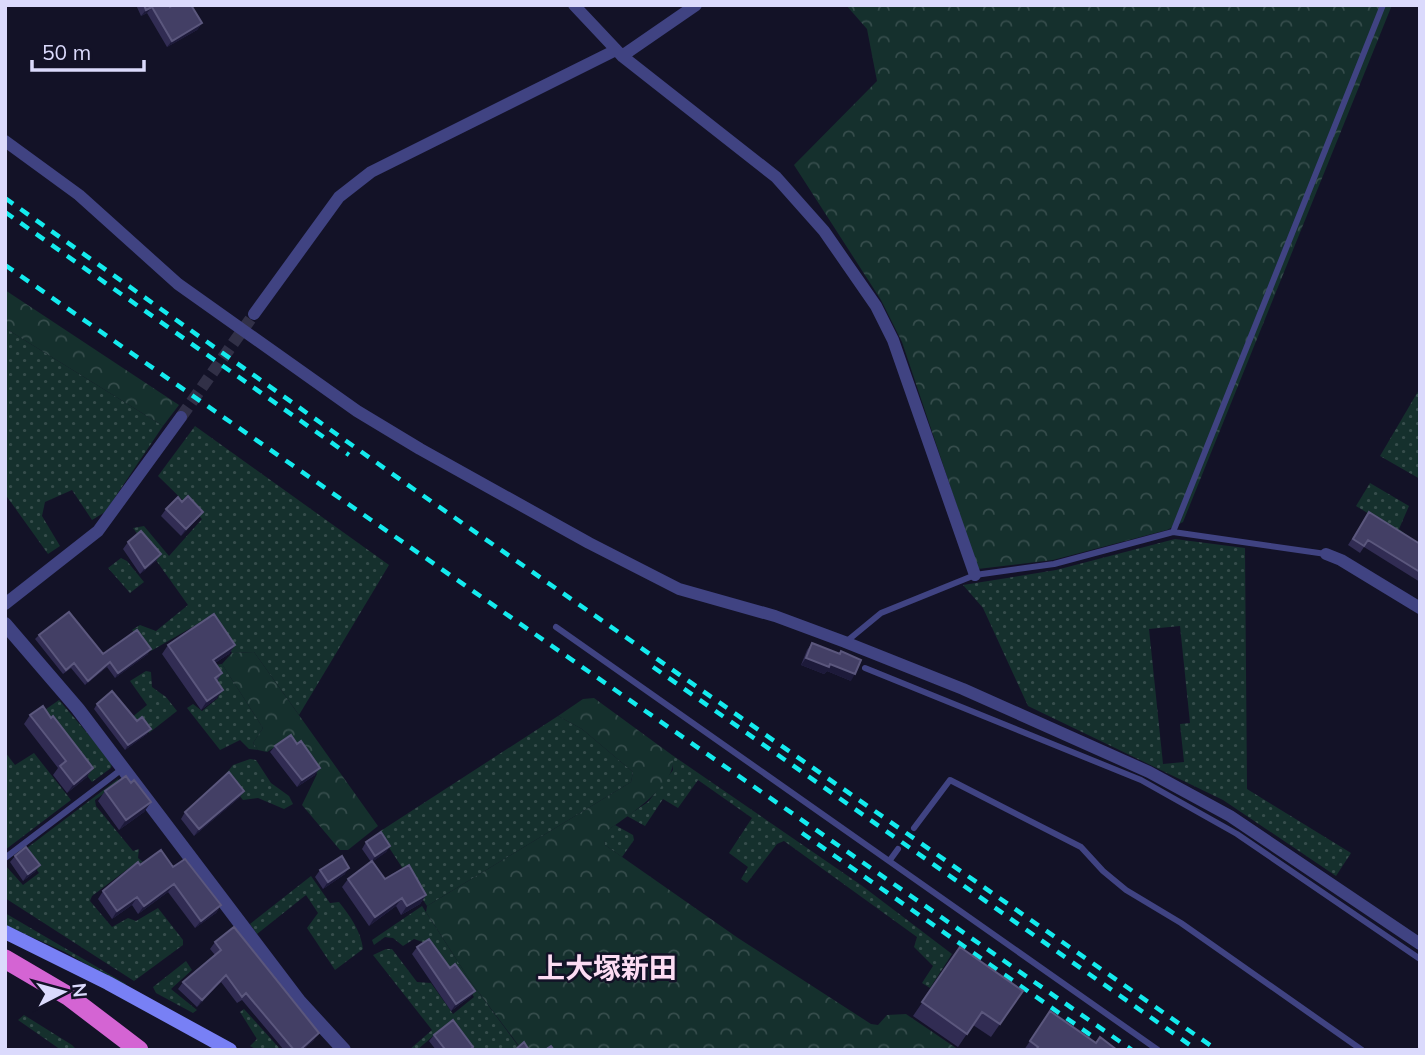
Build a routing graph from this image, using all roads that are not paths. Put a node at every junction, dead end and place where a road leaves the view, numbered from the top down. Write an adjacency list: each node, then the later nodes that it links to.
1 (574, 5): 4 (street)
2 (696, 5): 4 (street)
3 (1383, 5): 8 (lane)
4 (619, 53): 6 (street); 10 (street)
5 (5, 141): 15 (street)
6 (254, 314)
7 (181, 417): 11 (street)
8 (1173, 532): 9 (lane); 10 (lane)
9 (1326, 554): 12 (street)
10 (975, 575): 15 (lane)
11 (5, 604)
12 (1420, 608)
13 (5, 624): 17 (street)
14 (556, 627): 21 (lane)
15 (845, 642): 23 (street)
16 (865, 668): 25 (lane)
17 (124, 768): 20 (lane); 28 (street)
18 (914, 828): 30 (lane)
19 (898, 849): 21 (lane)
20 (5, 858)
21 (890, 860): 29 (lane)
22 (5, 932): 27 (main road)
23 (1420, 944)
24 (5, 959): 26 (highway)
25 (1420, 959)
26 (139, 1050)
27 (230, 1050)
28 (344, 1050)
29 (1158, 1050)
30 (1362, 1050)

